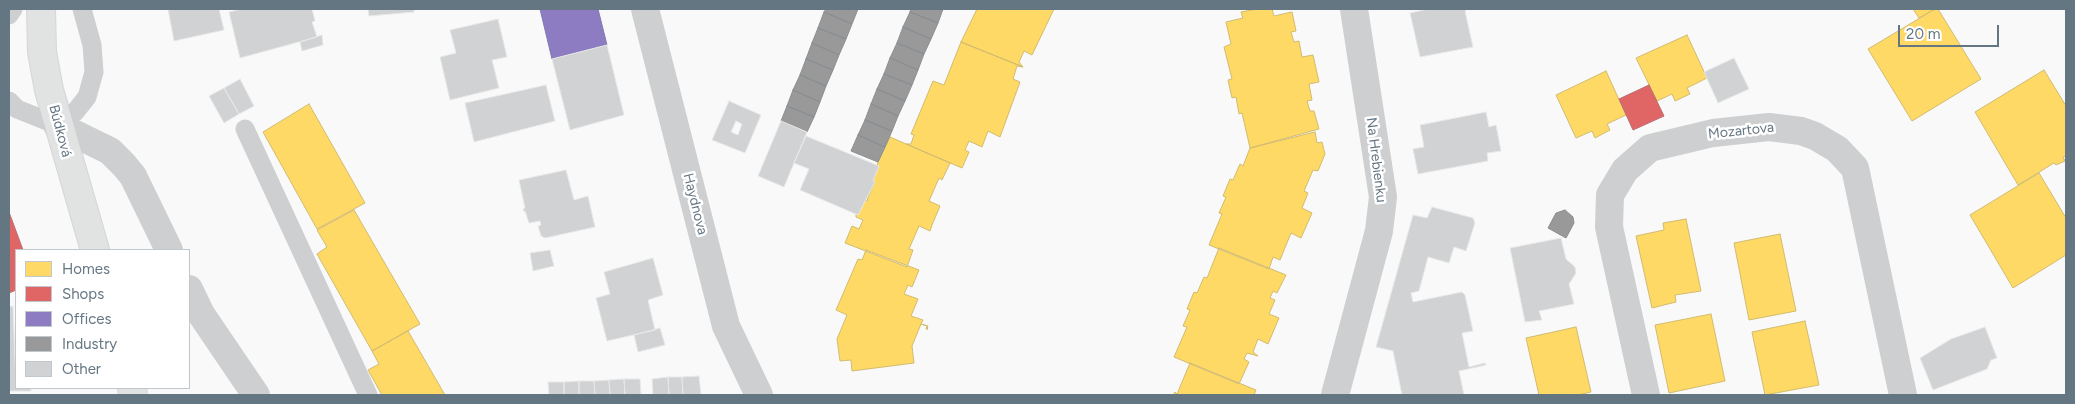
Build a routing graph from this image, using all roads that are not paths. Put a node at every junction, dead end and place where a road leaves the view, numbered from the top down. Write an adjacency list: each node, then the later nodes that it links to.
1 (13, 9): 6 (lane)
2 (41, 9): 8 (street, Búdková)
3 (82, 9): 8 (lane)
4 (645, 9): 15 (street, Haydnova)
5 (1354, 9): 16 (street, Na Hrebienku)
6 (9, 15)
7 (9, 101): 8 (lane)
8 (57, 124): 10 (street, Búdková); 11 (street)
9 (245, 129): 14 (lane)
10 (94, 249)
11 (169, 249)
12 (190, 291): 13 (street)
13 (256, 395)
14 (368, 395)
15 (759, 395)
16 (1335, 395)
17 (1646, 395): 18 (street, Mozartova)
18 (1904, 395)

